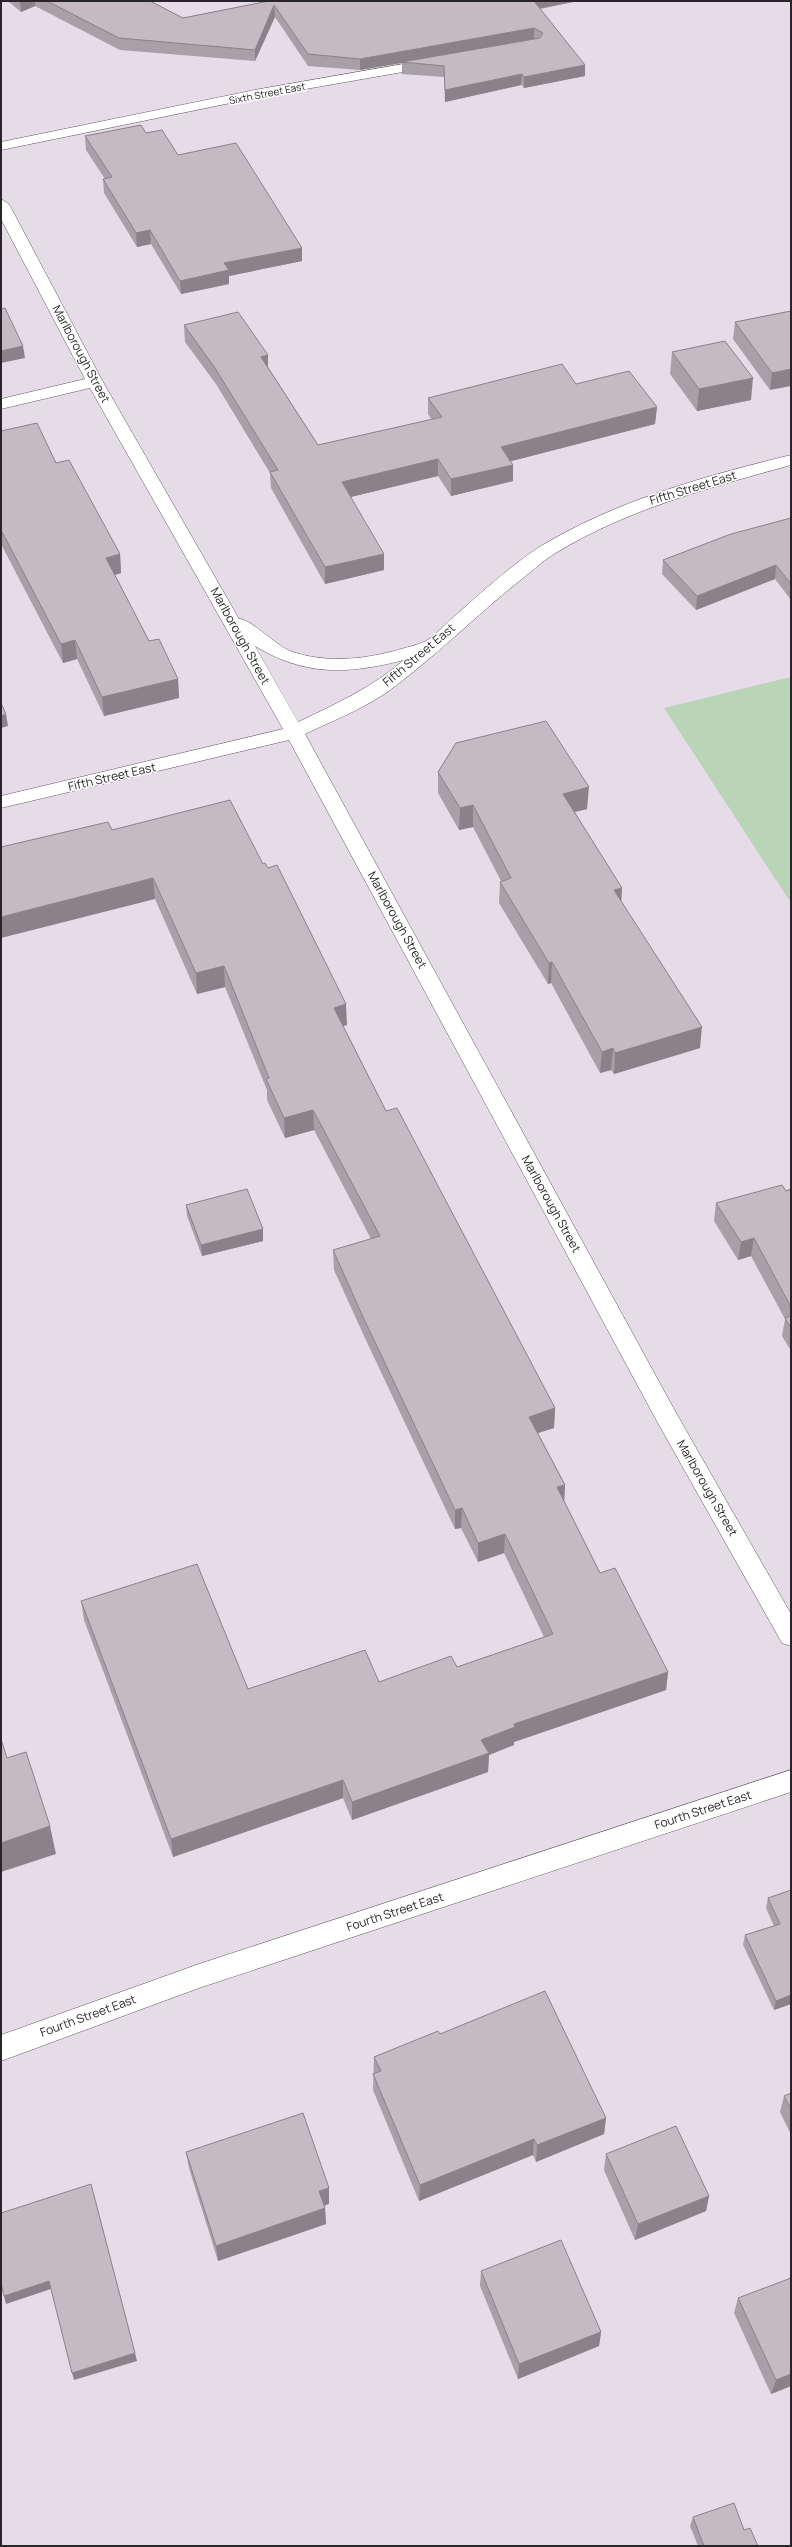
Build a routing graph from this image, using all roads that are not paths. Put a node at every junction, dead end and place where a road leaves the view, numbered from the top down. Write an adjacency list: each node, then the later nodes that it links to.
1 (448, 60): 2 (street, Sixth Street East)
2 (1, 146)
3 (1, 204): 4 (street, Marlborough Street)
4 (95, 382): 5 (street); 7 (street, Marlborough Street)
5 (1, 404)
6 (791, 460): 8 (street, Fifth Street East)
7 (218, 596): 8 (street); 9 (street, Marlborough Street)
8 (433, 643): 9 (street, Fifth Street East)
9 (294, 732): 10 (street, Fifth Street East); 11 (street, Marlborough Street)
10 (1, 802)
11 (791, 1636)
12 (791, 1781): 13 (street, Fourth Street East)
13 (1, 2048)

